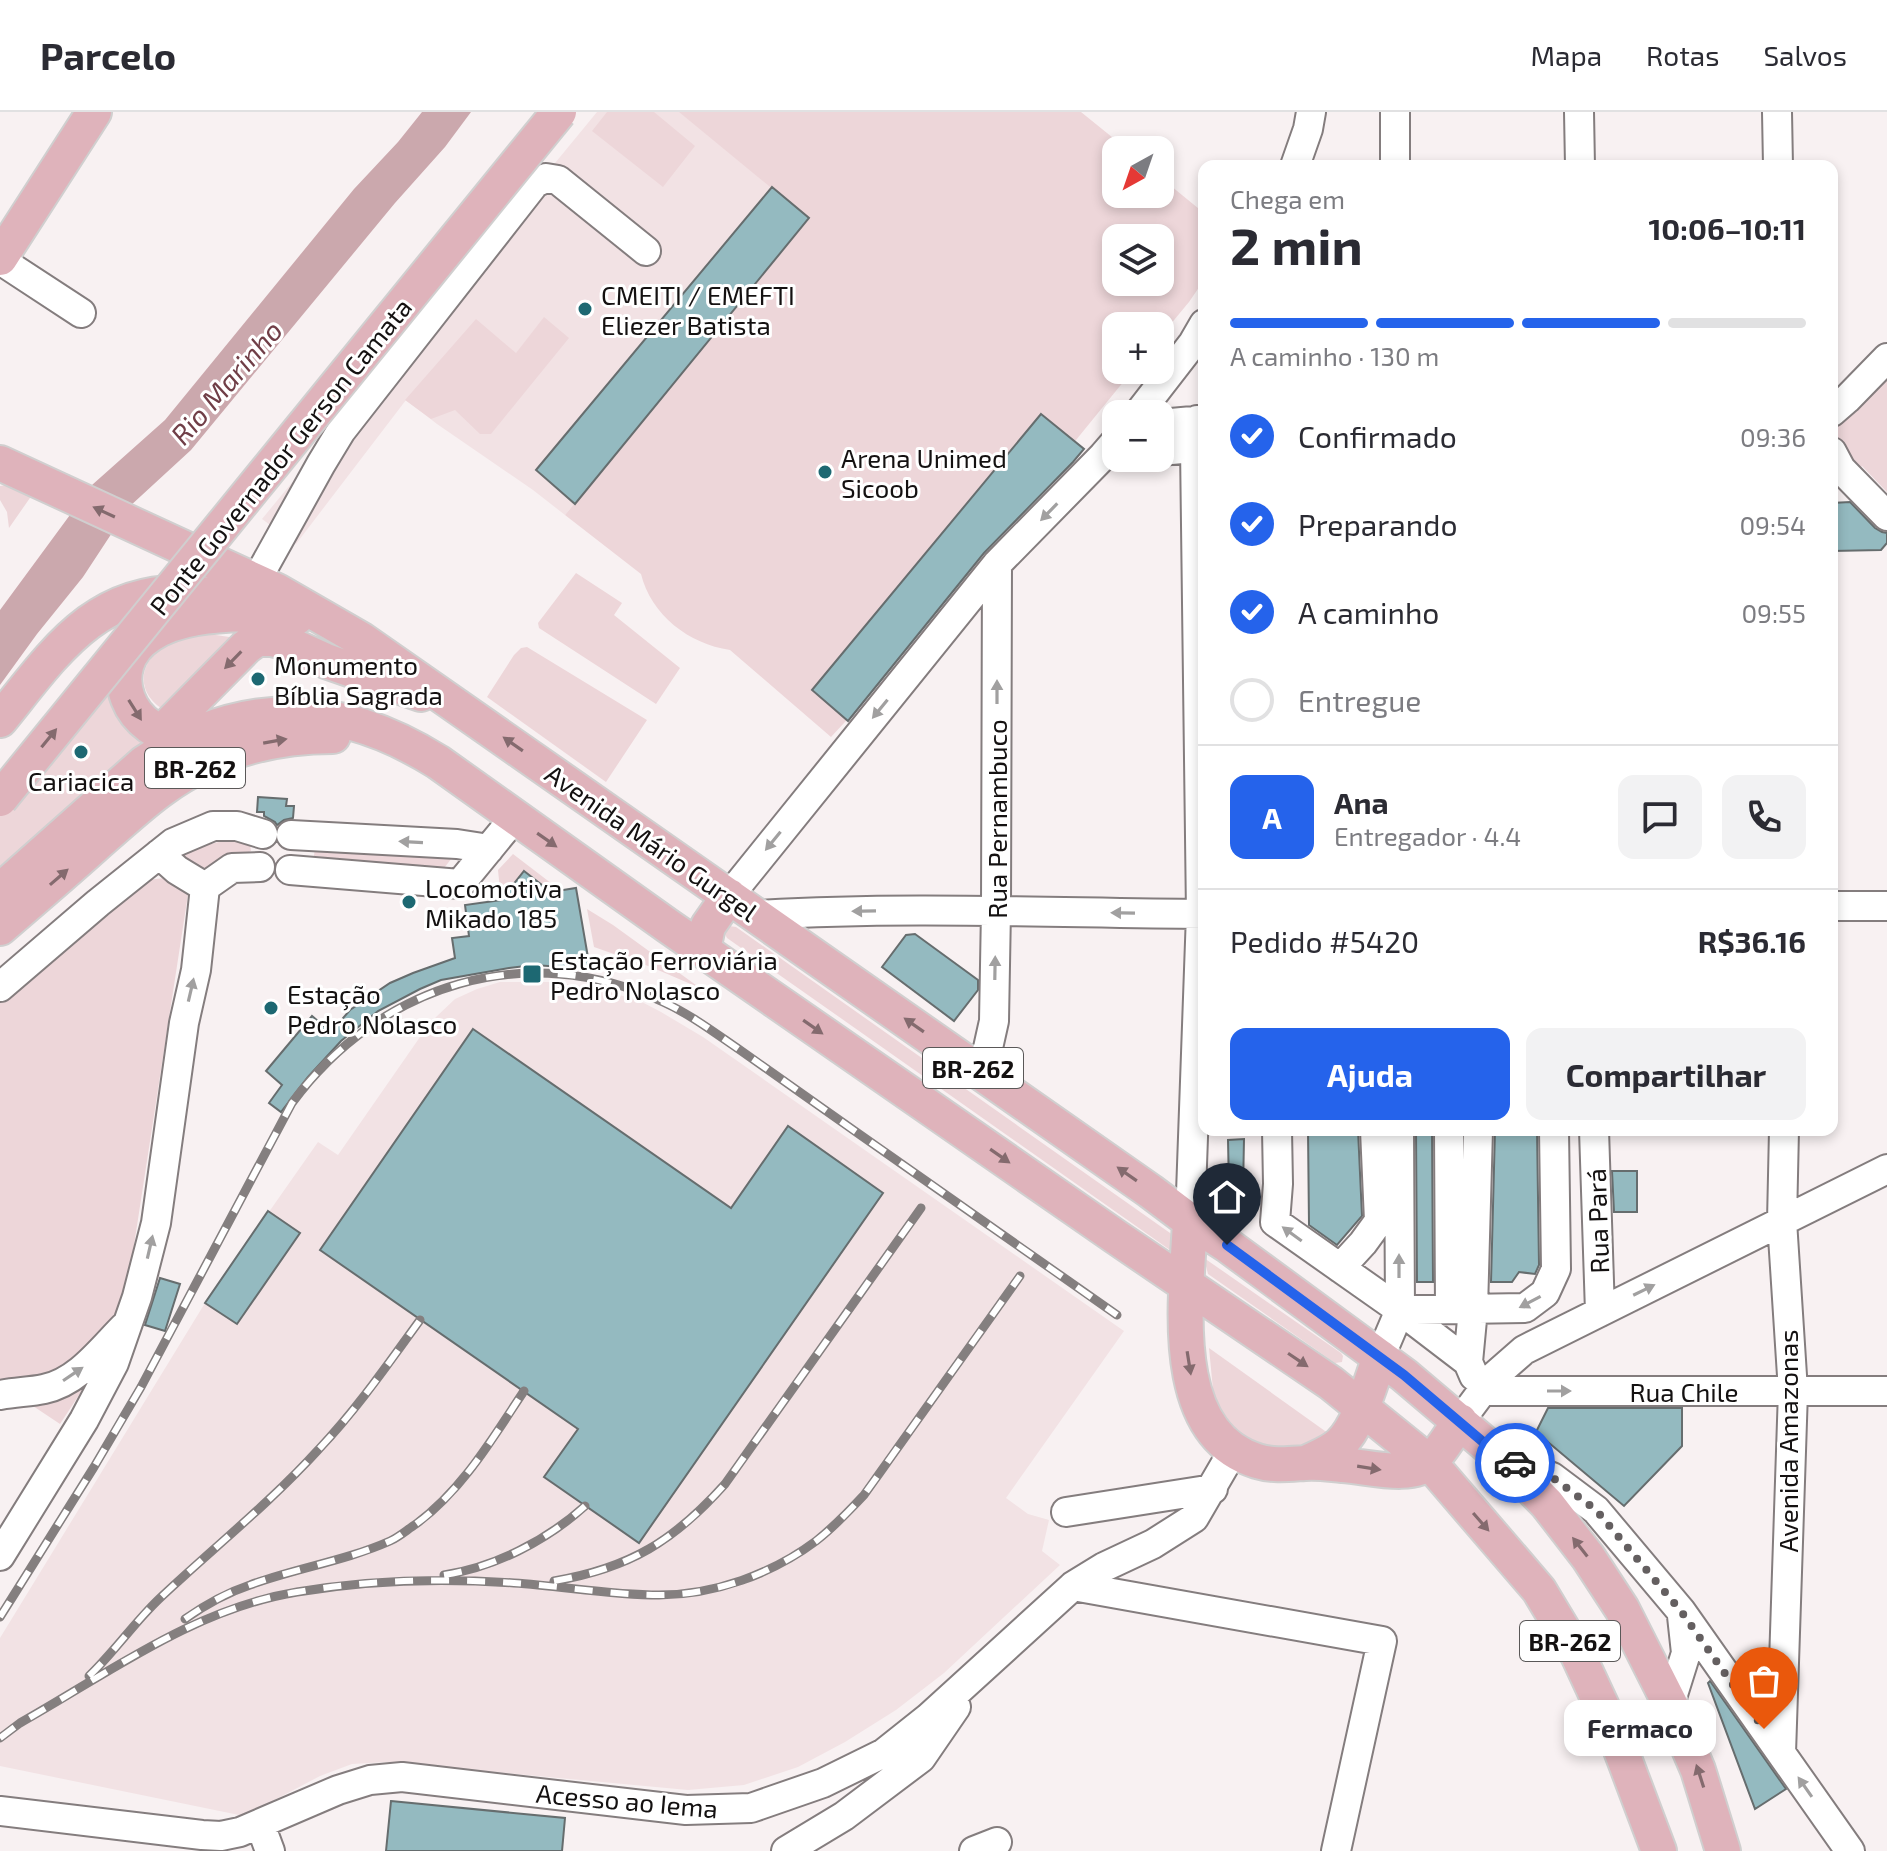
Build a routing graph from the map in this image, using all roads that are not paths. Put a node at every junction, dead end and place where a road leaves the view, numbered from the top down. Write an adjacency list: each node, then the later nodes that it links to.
1 (94, 112): 13 (main road)
2 (533, 112): 35 (main road, Ponte Governador Gerson Camata)
3 (559, 112): 37 (main road, Ponte Governador Gerson Camata, one-way to 3, bridge)
4 (1311, 112): 8 (street)
5 (1395, 112): 9 (street)
6 (1579, 112): 10 (street)
7 (1777, 112): 11 (street)
8 (1297, 160)
9 (1395, 160)
10 (1580, 160)
11 (1778, 160)
12 (646, 251): 28 (street)
13 (0, 259): 14 (street)
14 (81, 313)
15 (1198, 334): 17 (street)
16 (1887, 358): 18 (street)
17 (1149, 400)
18 (1838, 406)
19 (1174, 428): 20 (street)
20 (1198, 434)
21 (1198, 435): 22 (street)
22 (1174, 445)
23 (1102, 461): 27 (street, one-way to 27)
24 (0, 463): 28 (main road, one-way to 24)
25 (1838, 465): 26 (street)
26 (1887, 516)
27 (997, 564): 47 (street, one-way to 47); 50 (street, Rua Pernambuco, one-way to 27)
28 (256, 581): 30 (main road)
29 (278, 612): 30 (main road, BR-262); 33 (main road, BR-262); 34 (main road, one-way to 34)
30 (362, 640): 32 (main road, Avenida Mário Gurgel / BR-262)
31 (326, 661): 32 (main road); 34 (main road, one-way to 34); 36 (main road)
32 (459, 707): 47 (main road, Avenida Mário Gurgel / BR-262, one-way to 32)
33 (0, 720)
34 (180, 737): 36 (main road); 46 (main road)
35 (0, 762)
36 (450, 771): 38 (main road, BR-262); 53 (main road, BR-262, one-way to 36)
37 (0, 799)
38 (515, 817): 41 (street); 54 (main road, BR-262, one-way to 54)
39 (263, 834): 42 (street)
40 (291, 835): 41 (street, one-way to 40)
41 (489, 849): 44 (street)
42 (159, 854): 45 (street); 55 (street)
43 (260, 867): 45 (street)
44 (290, 870)
45 (205, 887): 76 (street, one-way to 45)
46 (0, 891)
47 (729, 896): 52 (main road, Avenida Mário Gurgel / BR-262); 54 (main road)
48 (1838, 906): 49 (street)
49 (1887, 906)
50 (996, 910): 51 (street, one-way to 50); 52 (street, one-way to 52); 57 (street, Rua Pernambuco, one-way to 50)
51 (1198, 914)
52 (757, 915): 57 (main road, Avenida Mário Gurgel / BR-262, one-way to 52)
53 (0, 928)
54 (703, 950): 72 (main road, BR-262, one-way to 72)
55 (0, 987)
56 (1198, 1044): 68 (street)
57 (978, 1071): 68 (main road, Avenida Mário Gurgel / BR-262, one-way to 57)
58 (1277, 1136): 70 (street, one-way to 58)
59 (1375, 1136): 70 (street)
60 (1399, 1136): 74 (street, one-way to 60)
61 (1449, 1136): 73 (street)
62 (1554, 1136): 73 (street, one-way to 73)
63 (1594, 1136): 75 (street, Rua Pará)
64 (1784, 1136): 69 (street, Avenida Amazonas)
65 (1478, 1144): 73 (street)
66 (1887, 1169): 69 (street)
67 (1764, 1196): 69 (street)
68 (1190, 1221): 72 (main road); 77 (main road, Avenida Mário Gurgel / BR-262)
69 (1782, 1221): 75 (street, one-way to 69); 80 (street, Avenida Amazonas)
70 (1340, 1268): 74 (street)
71 (1611, 1273): 75 (street)
72 (1187, 1285): 83 (main road, BR-262, one-way to 83); 85 (main road, one-way to 85)
73 (1462, 1309): 74 (street); 78 (street)
74 (1400, 1310): 77 (street); 78 (street)
75 (1600, 1312): 79 (street)
76 (129, 1321): 82 (street, one-way to 76); 91 (street)
77 (1380, 1357): 83 (main road); 84 (main road, Avenida Mário Gurgel / BR-262)
78 (1468, 1362): 79 (street)
79 (1481, 1391): 80 (street, Rua Chile, one-way to 80); 84 (street)
80 (1793, 1391): 81 (street, Rua Chile); 96 (street, Avenida Amazonas)
81 (1887, 1391)
82 (0, 1395)
83 (1361, 1406): 87 (main road); 88 (main road, BR-262)
84 (1460, 1421): 86 (main road, Avenida Mário Gurgel / BR-262); 88 (main road)
85 (1233, 1451): 87 (main road); 89 (street, Acesso ao Iema)
86 (1502, 1458): 93 (street); 95 (main road, Avenida Mário Gurgel / BR-262, one-way to 86)
87 (1306, 1463): 88 (main road, one-way to 88)
88 (1430, 1463): 102 (main road, BR-262, one-way to 102)
89 (1213, 1489): 90 (street); 92 (street, Acesso ao Iema)
90 (1066, 1512)
91 (0, 1556)
92 (1073, 1586): 94 (street, Acesso ao Iema); 101 (street)
93 (1681, 1611): 95 (street); 96 (street)
94 (982, 1670): 98 (street, Acesso ao Iema); 100 (street)
95 (1670, 1704): 103 (main road, Avenida Mário Gurgel / BR-262, one-way to 95)
96 (1781, 1753): 104 (street, one-way to 96)
97 (0, 1811): 98 (street, Acesso ao Iema)
98 (260, 1824): 99 (street)
99 (270, 1851)
100 (786, 1851)
101 (1336, 1851)
102 (1659, 1851)
103 (1723, 1851)
104 (1850, 1851)

